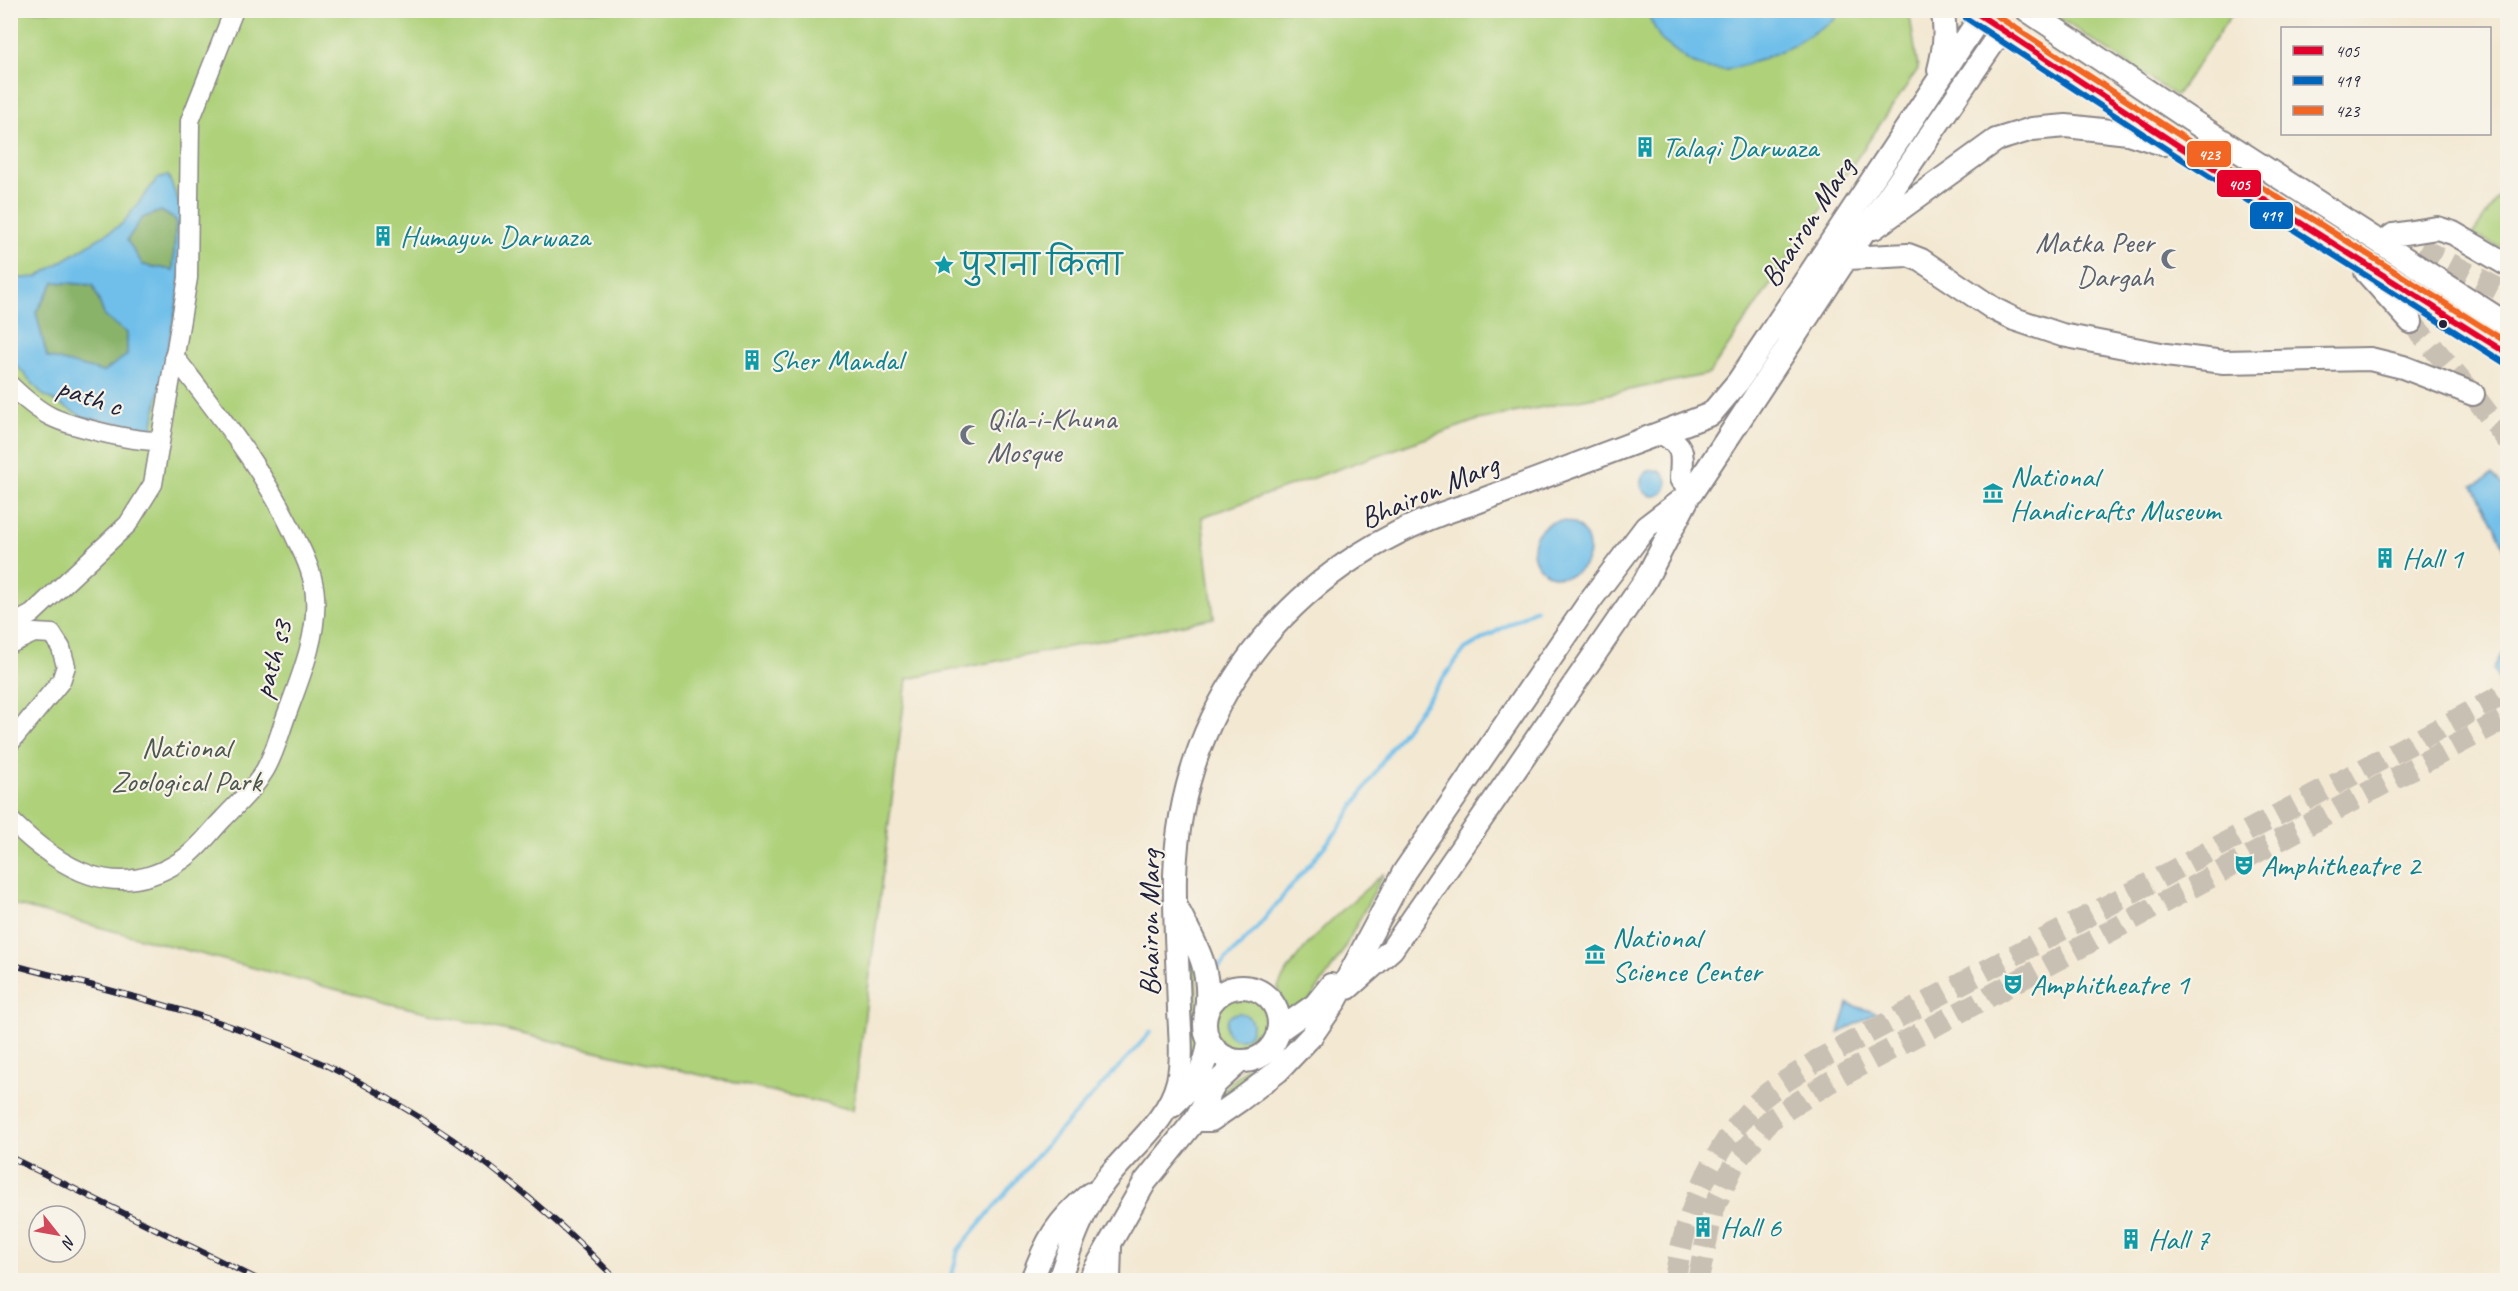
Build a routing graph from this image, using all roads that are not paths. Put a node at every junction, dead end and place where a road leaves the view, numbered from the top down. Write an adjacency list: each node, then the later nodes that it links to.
1 (234, 10): 17 (street)
2 (1942, 10): 6 (main road)
3 (2027, 10): 9 (main road)
4 (1976, 13): 5 (main road); 6 (main road, Bhairon Marg)
5 (2002, 30): 7 (main road); 8 (main road, Bhairon Marg)
6 (1935, 83): 20 (main road, Bhairon Marg)
7 (2182, 148): 8 (main road); 11 (main road)
8 (1862, 236): 12 (main road, Bhairon Marg)
9 (2384, 243): 10 (main road); 13 (main road); 15 (main road)
10 (2421, 248)
11 (2346, 250): 14 (main road); 16 (main road)
12 (1848, 258): 19 (main road); 21 (main road, Bhairon Marg)
13 (2508, 265)
14 (2411, 322)
15 (2508, 325)
16 (2508, 354)
17 (174, 356): 23 (street); 30 (street, path s3)
18 (10, 385): 23 (street, path c)
19 (2473, 394)
20 (1711, 414): 21 (main road); 22 (main road, Bhairon Marg)
21 (1734, 427): 24 (main road, Bhairon Marg)
22 (1662, 433): 24 (main road); 31 (main road, Bhairon Marg)
23 (160, 441): 25 (street)
24 (1691, 494): 27 (main road); 28 (main road, Bhairon Marg)
25 (10, 626)
26 (10, 644): 29 (street)
27 (1583, 672): 28 (main road); 33 (main road)
28 (1529, 690): 32 (main road, Bhairon Marg)
29 (10, 743)
30 (10, 820)
31 (1175, 903): 34 (main road); 38 (main road, Bhairon Marg)
32 (1369, 937): 33 (main road, Bhairon Marg); 35 (main road)
33 (1336, 1000): 39 (main road, Bhairon Marg)
34 (1206, 1011): 35 (main road); 36 (main road)
35 (1278, 1031): 37 (main road)
36 (1209, 1042): 37 (main road); 38 (main road)
37 (1240, 1061): 39 (main road)
38 (1162, 1115): 39 (main road); 40 (main road, Bhairon Marg)
39 (1190, 1127): 41 (main road)
40 (1101, 1186): 42 (main road); 43 (main road, Bhairon Marg)
41 (1110, 1238): 44 (main road); 45 (main road)
42 (1032, 1281)
43 (1059, 1281)
44 (1089, 1281)
45 (1109, 1281)

